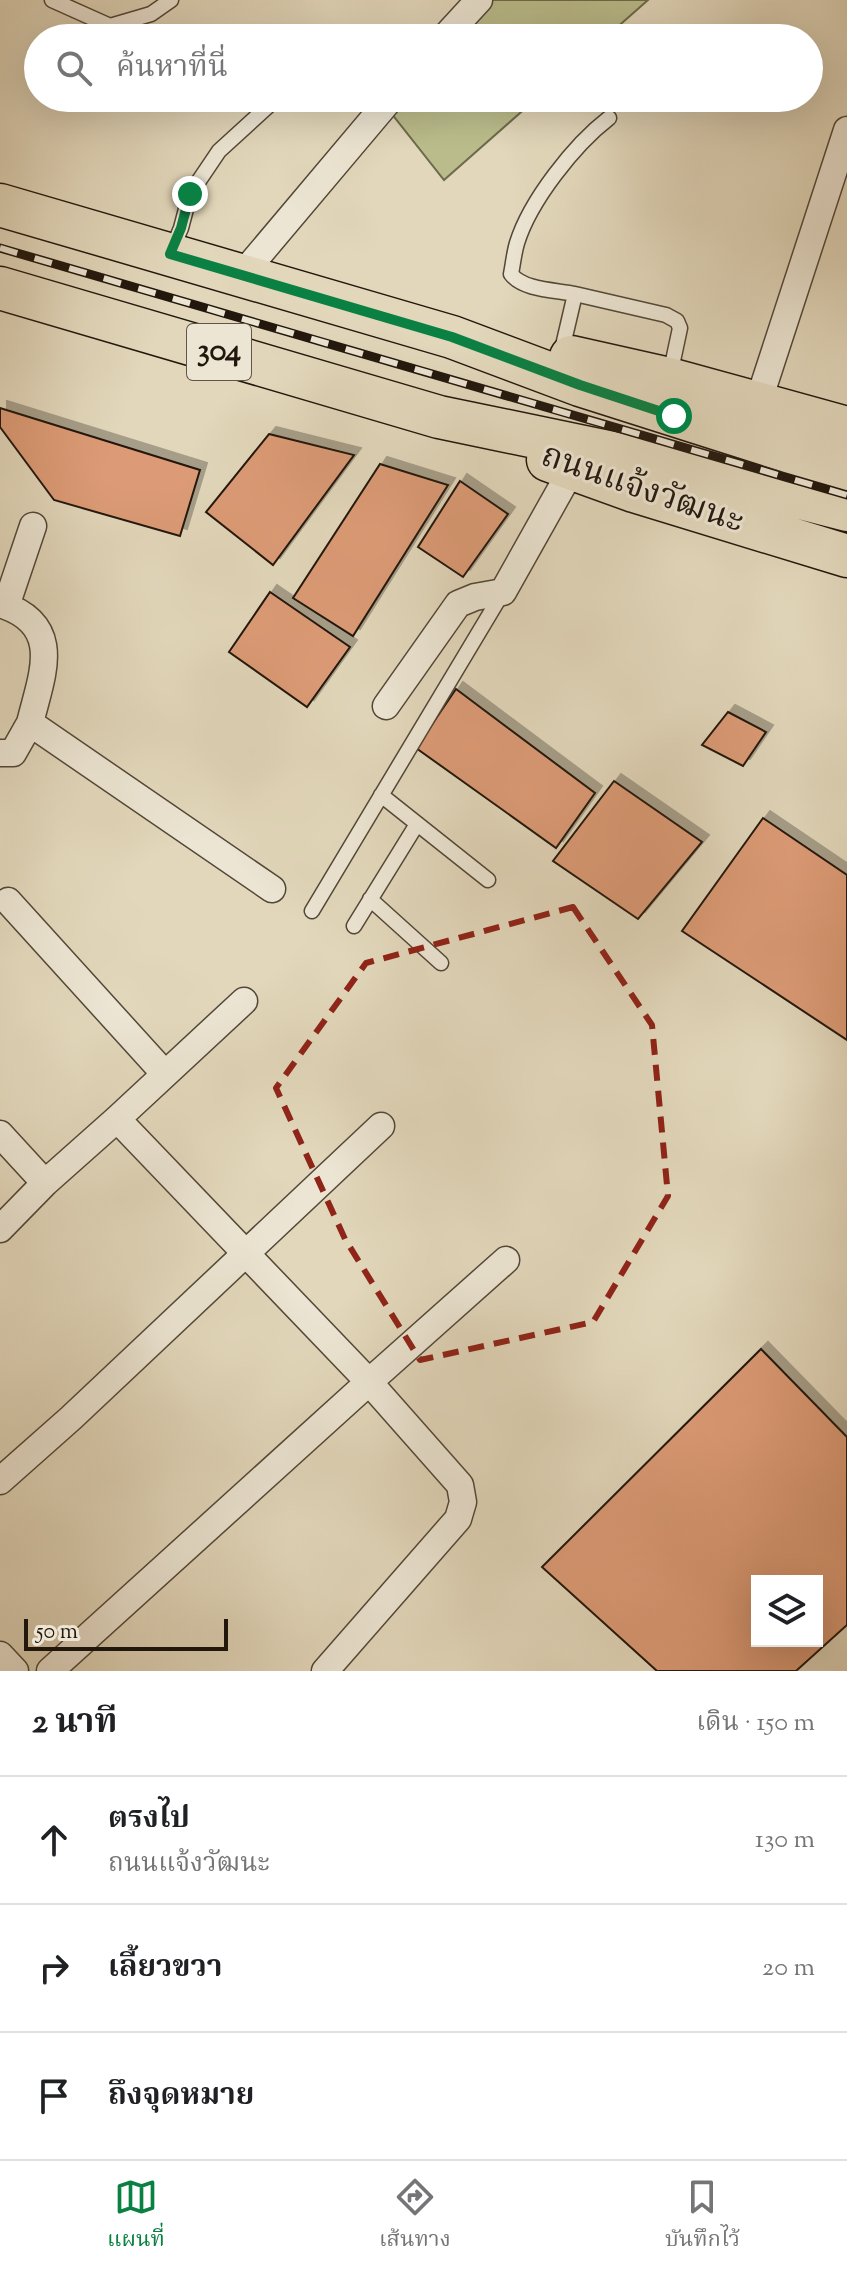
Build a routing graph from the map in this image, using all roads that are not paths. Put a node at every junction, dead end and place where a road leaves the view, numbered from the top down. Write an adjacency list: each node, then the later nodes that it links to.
1 (52, 0): 4 (lane)
2 (171, 0): 5 (lane)
3 (479, 0): 6 (street)
4 (106, 24)
5 (117, 24)
6 (457, 24)
7 (262, 112): 12 (lane)
8 (379, 112): 13 (street)
9 (609, 118): 15 (lane)
10 (847, 130): 19 (street)
11 (0, 205): 12 (main road, 304)
12 (170, 254): 13 (main road, 304)
13 (241, 276): 16 (main road, 304)
14 (0, 288): 20 (main road, ถนนแจ้งวัฒนะ / 304)
15 (575, 294): 17 (lane); 18 (lane)
16 (452, 337): 17 (main road, 304); 23 (main road)
17 (561, 354): 18 (main road, 304)
18 (669, 379): 19 (main road, 304)
19 (758, 403): 21 (main road, 304)
20 (439, 417): 22 (main road, ถนนแจ้งวัฒนะ / 304); 24 (main road, ถนนแจ้งวัฒนะ)
21 (847, 428)
22 (572, 469): 26 (main road, ถนนแจ้งวัฒนะ / 304); 27 (street)
23 (847, 470)
24 (847, 510)
25 (33, 526): 28 (street)
26 (847, 556)
27 (503, 592): 29 (street); 32 (lane)
28 (3, 605): 30 (street)
29 (386, 706)
30 (30, 723): 31 (street); 35 (street)
31 (0, 753)
32 (381, 795): 33 (lane); 38 (lane)
33 (417, 824): 34 (lane); 36 (lane)
34 (488, 880)
35 (272, 889)
36 (370, 899): 39 (lane); 40 (lane)
37 (8, 901): 42 (street)
38 (312, 911)
39 (354, 926)
40 (441, 963)
41 (244, 1001): 42 (street)
42 (165, 1074): 43 (street)
43 (117, 1119): 46 (street); 48 (street)
44 (381, 1126): 48 (street)
45 (0, 1134): 46 (street)
46 (45, 1183): 47 (street)
47 (0, 1229)
48 (246, 1254): 50 (street); 51 (street)
49 (506, 1260): 50 (street)
50 (369, 1382): 54 (street); 55 (street)
51 (0, 1481)
52 (0, 1655): 53 (street)
53 (15, 1671)
54 (50, 1671)
55 (325, 1671)

